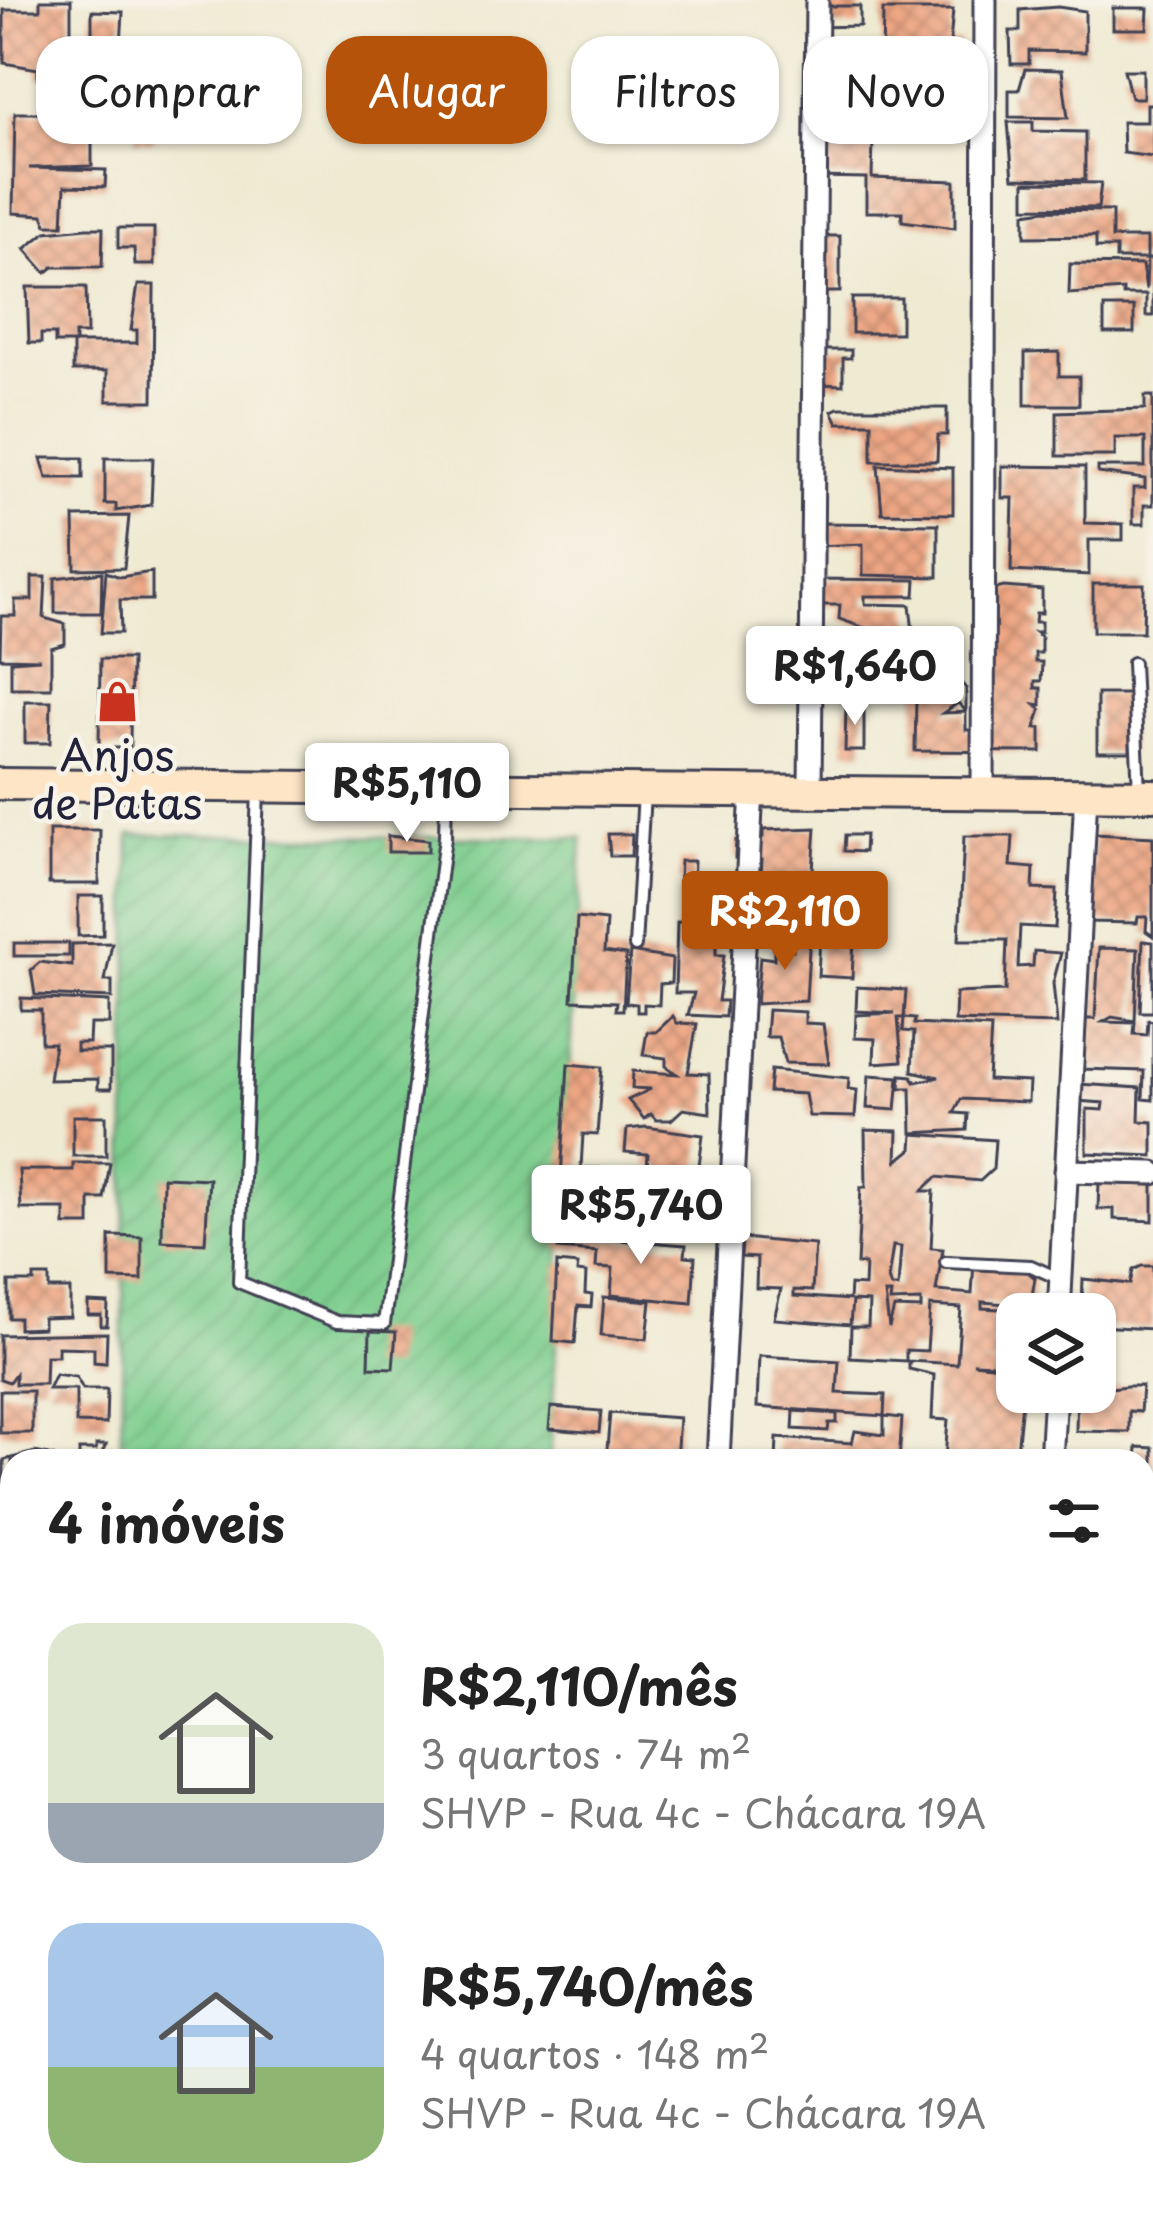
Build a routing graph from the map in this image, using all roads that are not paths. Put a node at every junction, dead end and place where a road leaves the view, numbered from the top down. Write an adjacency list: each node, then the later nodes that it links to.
1 (817, 0): 9 (street)
2 (985, 0): 10 (street)
3 (1133, 663): 12 (lane)
4 (0, 784): 5 (street)
5 (259, 788): 6 (street); 6 (lane)
6 (446, 789): 7 (street)
7 (644, 789): 8 (street); 13 (lane)
8 (752, 789): 9 (street); 20 (street)
9 (810, 790): 10 (street)
10 (983, 792): 11 (street)
11 (1086, 794): 12 (street); 14 (street)
12 (1146, 795)
13 (634, 946)
14 (1066, 1171): 15 (street); 17 (street)
15 (1153, 1173)
16 (946, 1262): 17 (lane)
17 (1061, 1280): 18 (street)
18 (1060, 1293)
19 (1053, 1413): 21 (street)
20 (719, 1449)
21 (1052, 1449)

